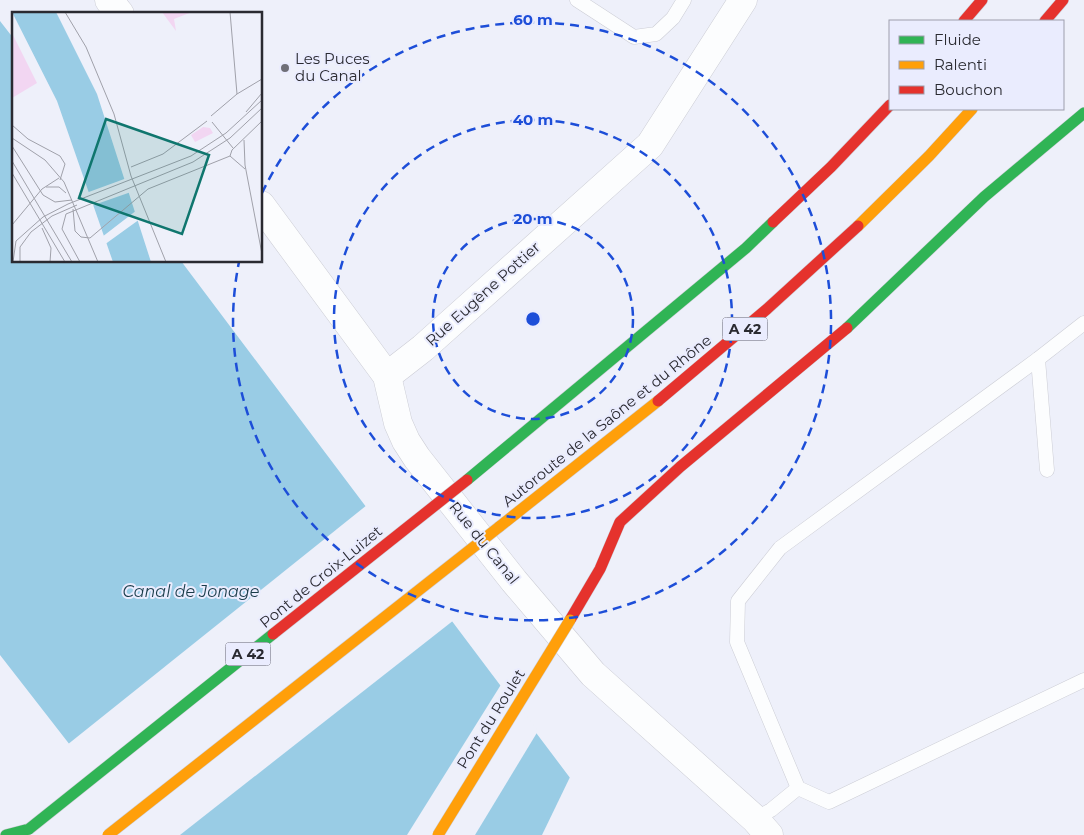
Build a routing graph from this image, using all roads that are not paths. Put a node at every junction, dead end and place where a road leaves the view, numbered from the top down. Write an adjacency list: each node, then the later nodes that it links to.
1 (110, 0): 7 (street)
2 (577, 0): 3 (lane)
3 (684, 0)
4 (743, 0): 16 (street, Rue Eugène Pottier)
5 (982, 0): 8 (main road)
6 (1063, 0): 9 (main road)
7 (119, 12)
8 (965, 20)
9 (1046, 20)
10 (889, 106): 21 (main road, Pont de Croix-Luizet / A 42, bridge)
11 (971, 110): 23 (main road, Autoroute de la Saône et du Rhône / A 42, bridge)
12 (1084, 113): 24 (main road, Pont du Roulet, bridge)
13 (262, 207): 16 (street, Rue du Canal)
14 (1084, 323): 15 (lane)
15 (1038, 359): 17 (lane); 19 (lane)
16 (387, 376): 20 (street, Rue du Canal)
17 (1046, 470)
18 (1084, 680): 19 (lane)
19 (798, 788): 20 (lane)
20 (762, 827)
21 (25, 832): 22 (main road)
22 (6, 835)
23 (108, 835)
24 (438, 835)

